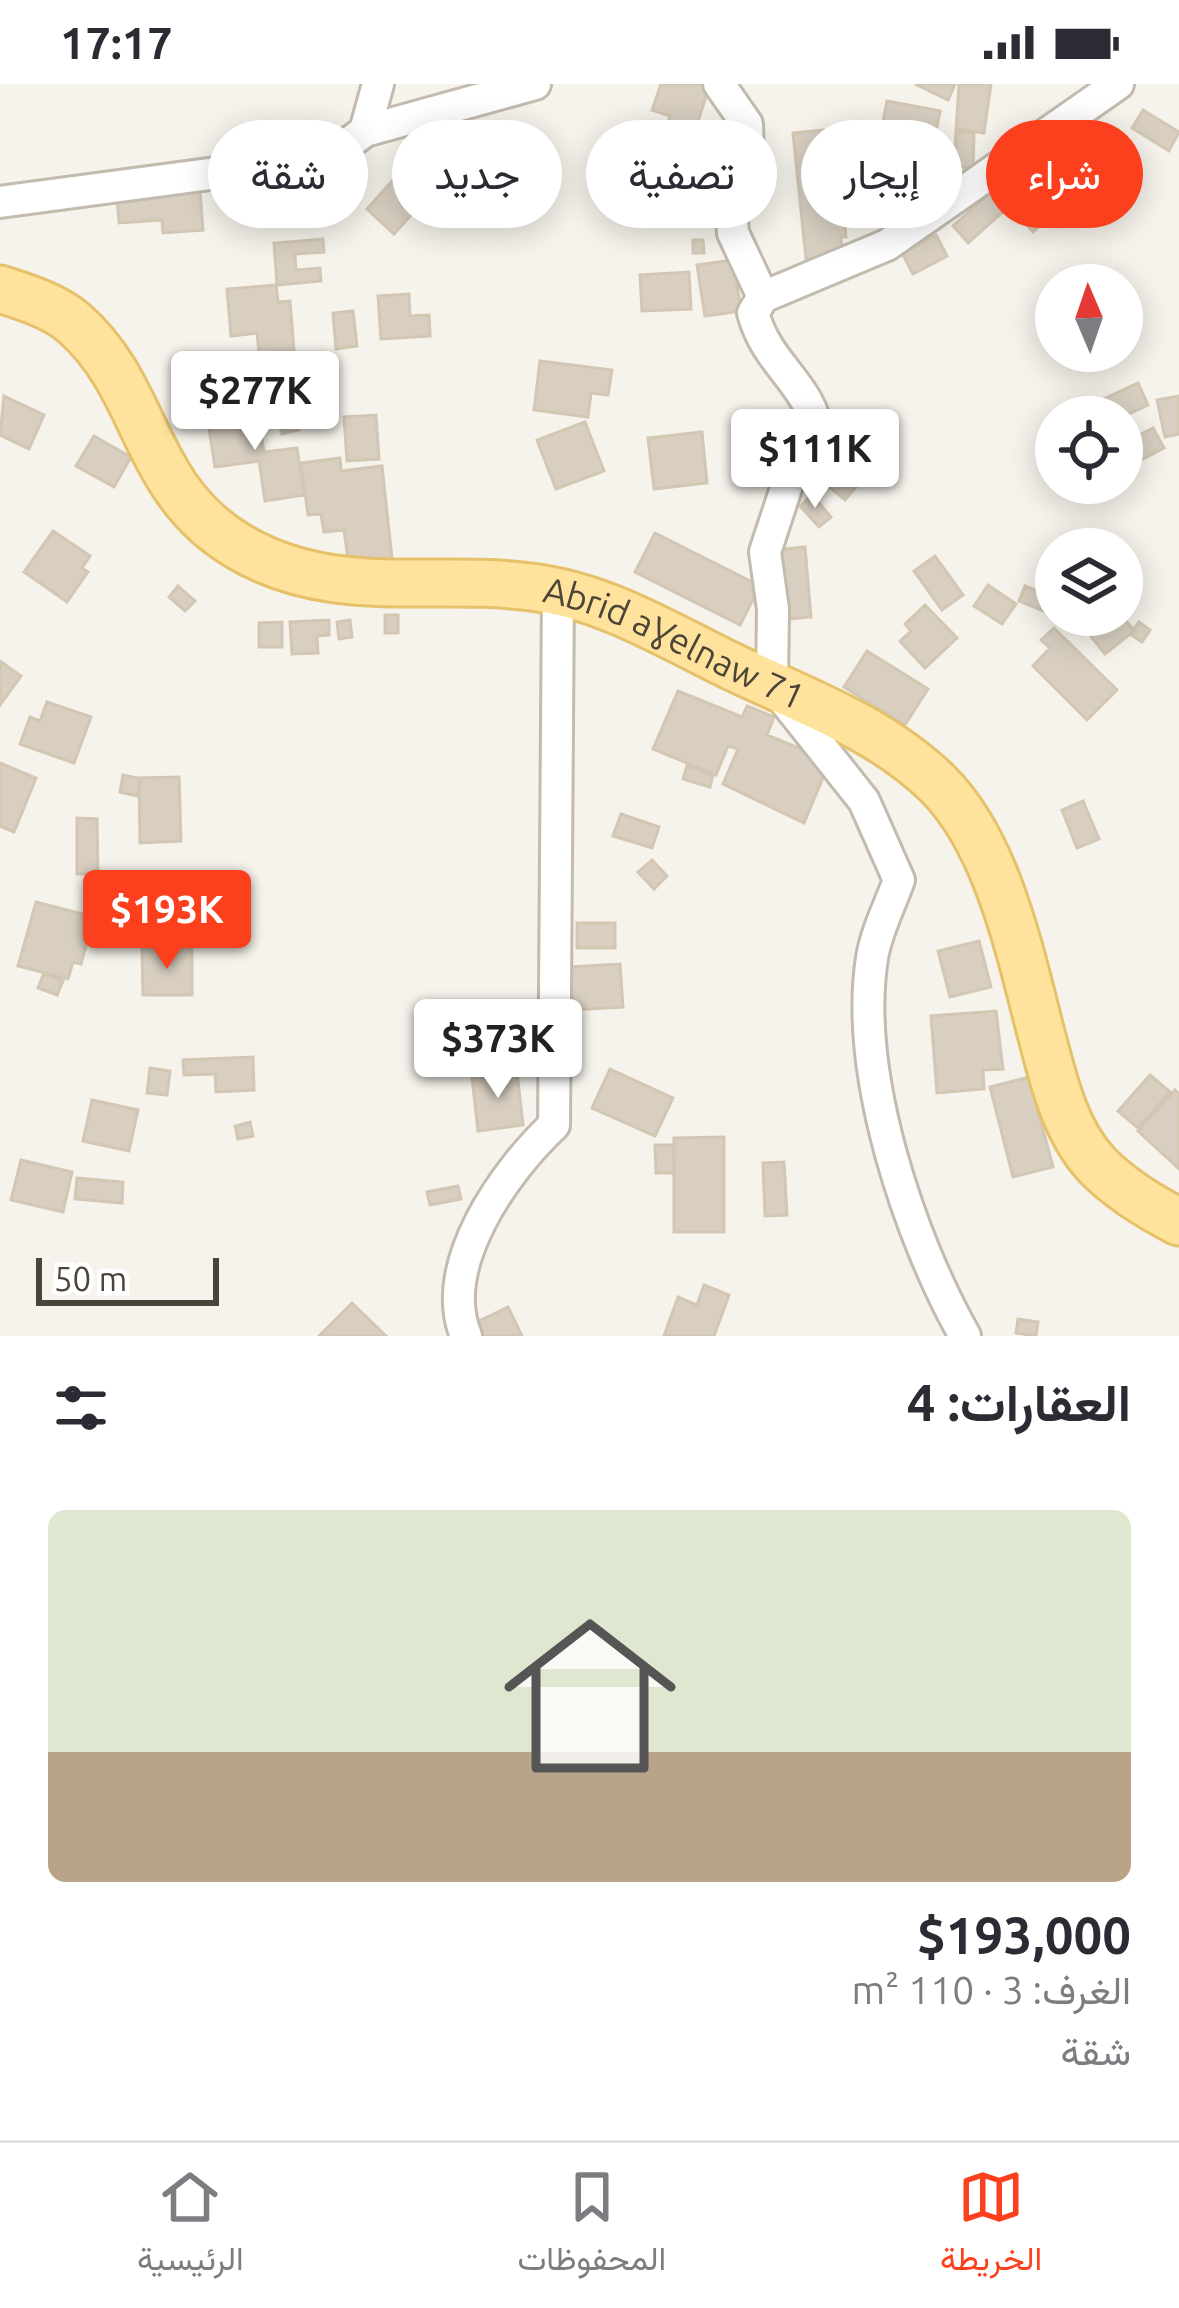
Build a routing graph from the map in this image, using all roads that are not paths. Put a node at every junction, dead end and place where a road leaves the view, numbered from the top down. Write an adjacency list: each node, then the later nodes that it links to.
1 (378, 84): 5 (street)
2 (535, 84): 6 (street)
3 (719, 84): 10 (street)
4 (1118, 84): 10 (street)
5 (368, 120)
6 (368, 130)
7 (208, 174): 8 (street)
8 (0, 202)
9 (0, 289): 11 (main road, Abrid aɣelnaw 71)
10 (763, 297): 12 (street)
11 (558, 592): 12 (main road, Abrid aɣelnaw 71); 14 (street)
12 (772, 685): 13 (main road, Abrid aɣelnaw 71); 15 (street)
13 (1179, 1222)
14 (466, 1336)
15 (965, 1336)

